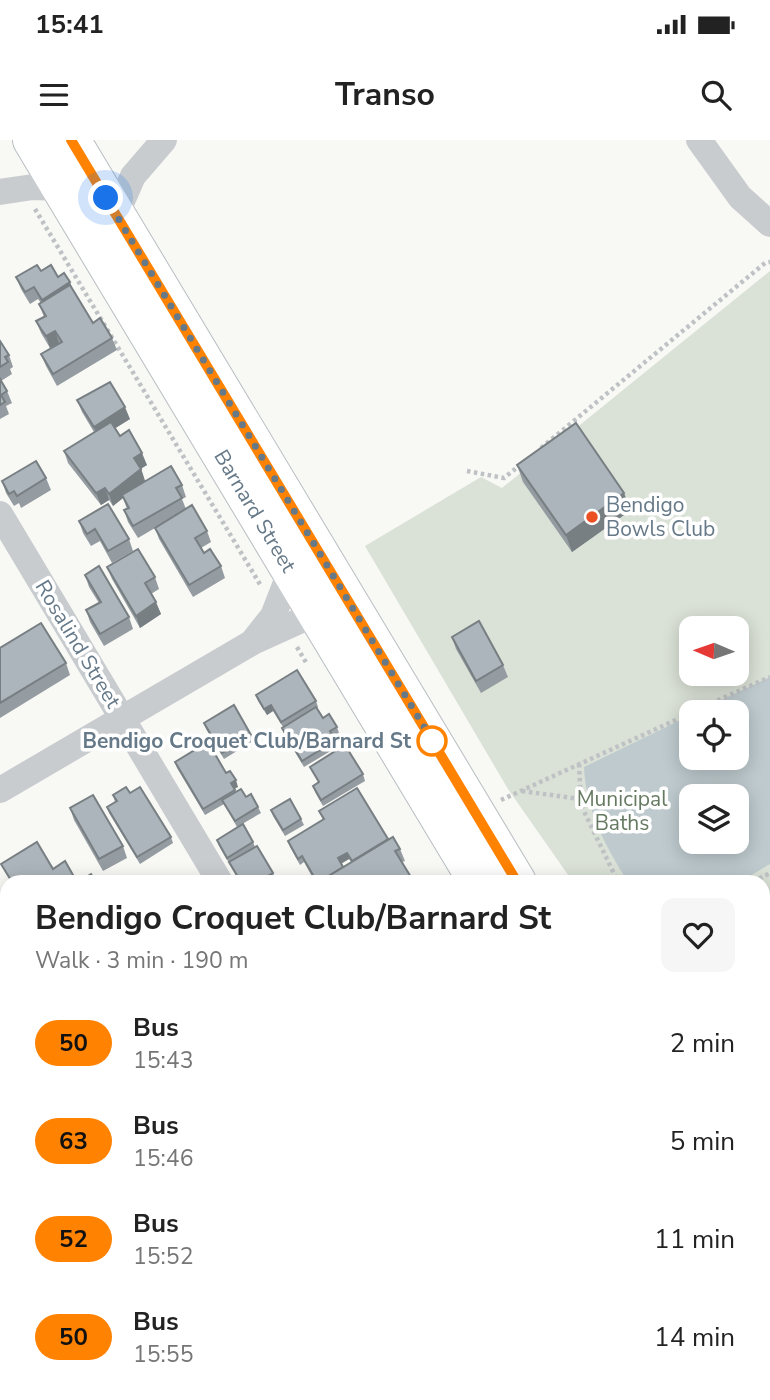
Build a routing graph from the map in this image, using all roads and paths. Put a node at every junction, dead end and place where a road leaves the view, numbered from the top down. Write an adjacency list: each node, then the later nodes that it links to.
1 (32, 140): 5 (street); 6 (main road, Barnard Street)
2 (71, 140): 6 (main road, Barnard Street)
3 (164, 140): 6 (street); 7 (street)
4 (699, 140): 8 (street)
5 (0, 189): 6 (street)
6 (63, 192): 7 (main road, Barnard Street); 15 (path); 15 (main road, Barnard Street)
7 (116, 215): 10 (main road, Barnard Street)
8 (770, 224)
9 (770, 262): 11 (path)
10 (228, 401): 16 (main road); 29 (main road, Barnard Street)
11 (536, 452)
12 (525, 461): 13 (path)
13 (467, 471)
14 (0, 514): 21 (street, Rosalind Street)
15 (277, 580): 16 (main road, Barnard Street); 17 (street)
16 (304, 625): 17 (street); 18 (path); 29 (main road, Barnard Street)
17 (253, 642): 21 (street)
18 (307, 664)
19 (770, 677): 20 (path)
20 (719, 700)
21 (122, 718): 24 (street); 28 (street, Rosalind Street)
22 (679, 718): 23 (path)
23 (579, 764): 25 (path); 26 (path)
24 (0, 790)
25 (520, 791): 26 (path); 27 (path)
26 (580, 799): 30 (path)
27 (500, 800)
28 (216, 875)
29 (497, 875)
30 (615, 875)

